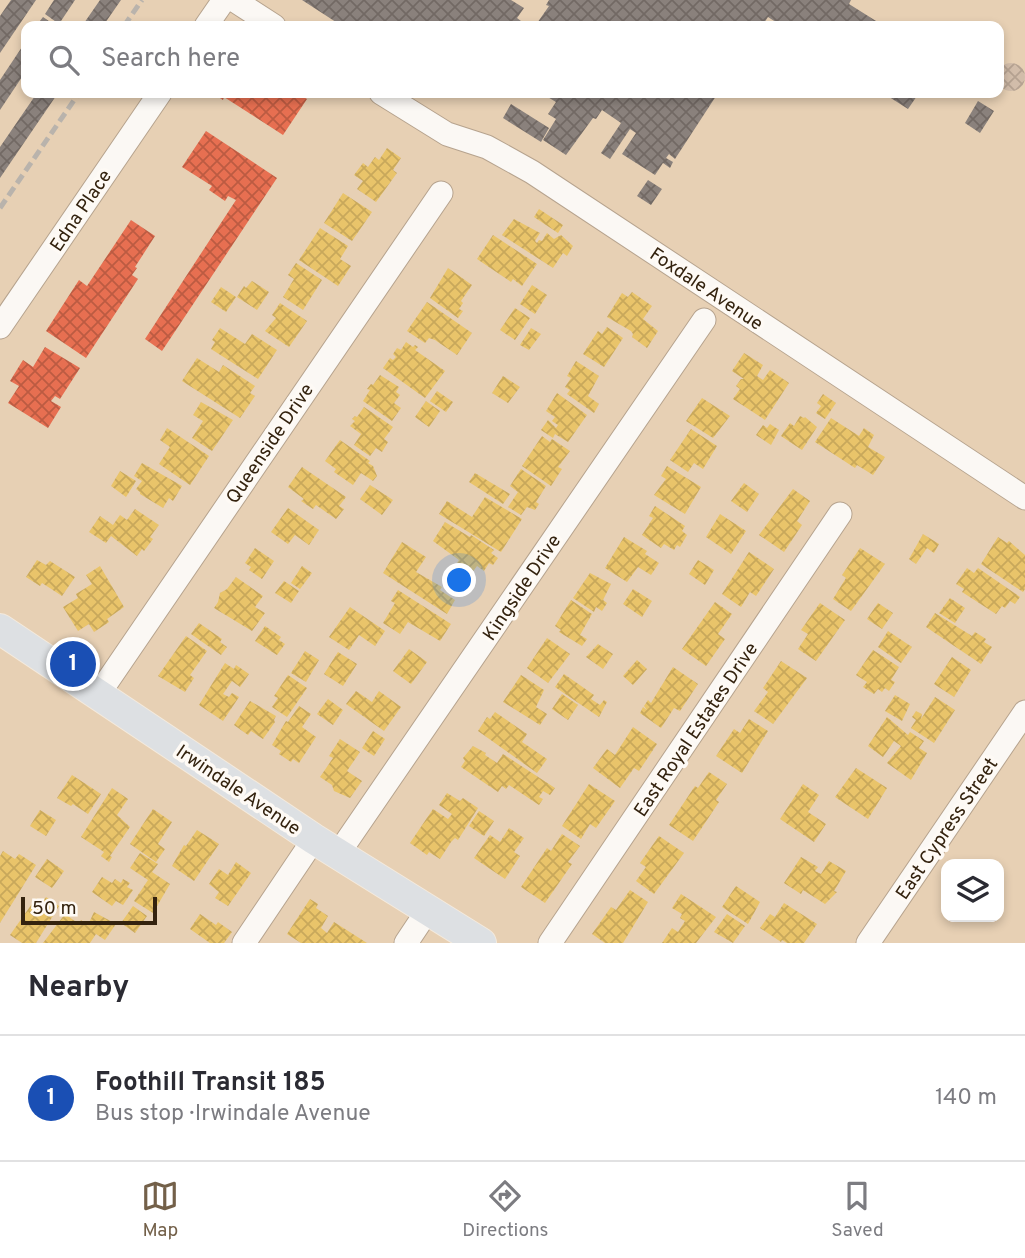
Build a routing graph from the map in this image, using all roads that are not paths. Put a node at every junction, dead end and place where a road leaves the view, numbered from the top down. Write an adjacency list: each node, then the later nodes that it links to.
1 (224, 0): 3 (street)
2 (234, 0): 4 (street)
3 (209, 21)
4 (266, 21)
5 (157, 98): 9 (street, Edna Place)
6 (389, 98): 10 (street, Foxdale Avenue)
7 (440, 193): 13 (street, Queenside Drive)
8 (704, 320): 15 (street, Kingside Drive)
9 (0, 327)
10 (1025, 498)
11 (840, 514): 20 (street, East Royal Estates Drive)
12 (0, 629): 13 (main road, Irwindale Avenue)
13 (99, 695): 15 (main road, Irwindale Avenue)
14 (1025, 712): 21 (street, East Cypress Street)
15 (326, 847): 16 (main road, Irwindale Avenue); 17 (street, Kingside Drive)
16 (428, 911): 18 (street); 19 (main road, Irwindale Avenue)
17 (244, 943)
18 (406, 943)
19 (481, 943)
20 (550, 943)
21 (868, 943)

